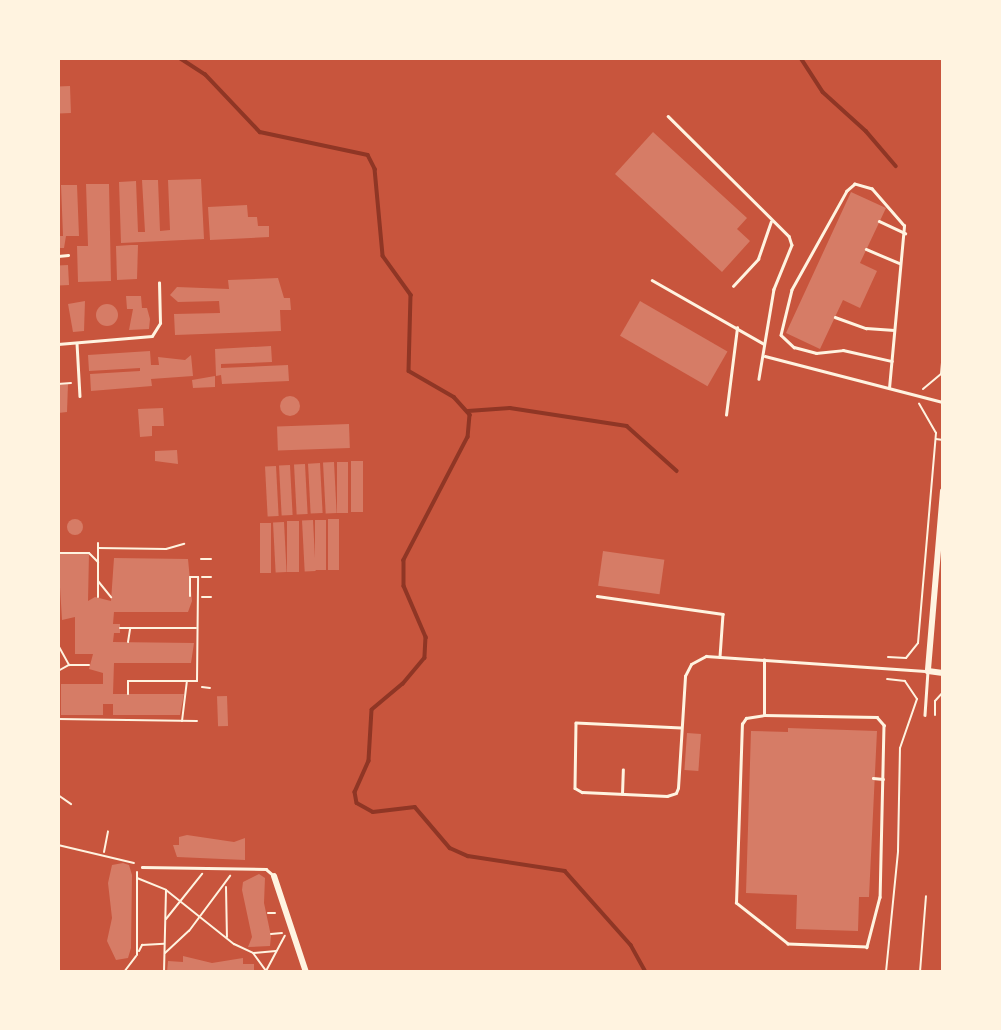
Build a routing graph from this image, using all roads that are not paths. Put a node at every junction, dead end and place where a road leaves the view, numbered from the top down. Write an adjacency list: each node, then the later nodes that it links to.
1 (668, 116): 3 (lane)
2 (879, 221): 4 (lane)
3 (771, 222): 11 (lane); 17 (lane)
4 (905, 233): 8 (lane); 19 (lane)
5 (866, 250): 8 (lane)
6 (58, 256): 7 (lane)
7 (68, 256)
8 (899, 263): 14 (lane)
9 (652, 280): 13 (lane)
10 (159, 283): 15 (lane)
11 (733, 286)
12 (835, 317): 14 (lane)
13 (737, 328): 17 (lane); 24 (lane)
14 (894, 330): 19 (lane)
15 (77, 343): 16 (lane); 22 (lane)
16 (58, 344)
17 (764, 344): 18 (lane)
18 (765, 356): 20 (lane); 21 (lane)
19 (892, 361): 21 (lane)
20 (759, 379)
21 (889, 388): 23 (lane)
22 (80, 396)
23 (943, 402)
24 (726, 415)
25 (943, 491): 26 (street)
26 (942, 529): 30 (street)
27 (597, 596): 28 (lane)
28 (720, 657): 29 (lane); 34 (lane)
29 (764, 660): 30 (lane); 32 (lane)
30 (928, 671): 31 (street); 33 (lane)
31 (943, 673)
32 (764, 715): 37 (lane); 37 (lane)
33 (925, 715)
34 (681, 728): 38 (lane); 38 (lane)
35 (624, 771): 38 (lane)
36 (873, 779): 37 (lane)
37 (883, 779)
38 (622, 794)
39 (142, 867): 40 (lane)
40 (274, 876): 41 (street)
41 (306, 972)

